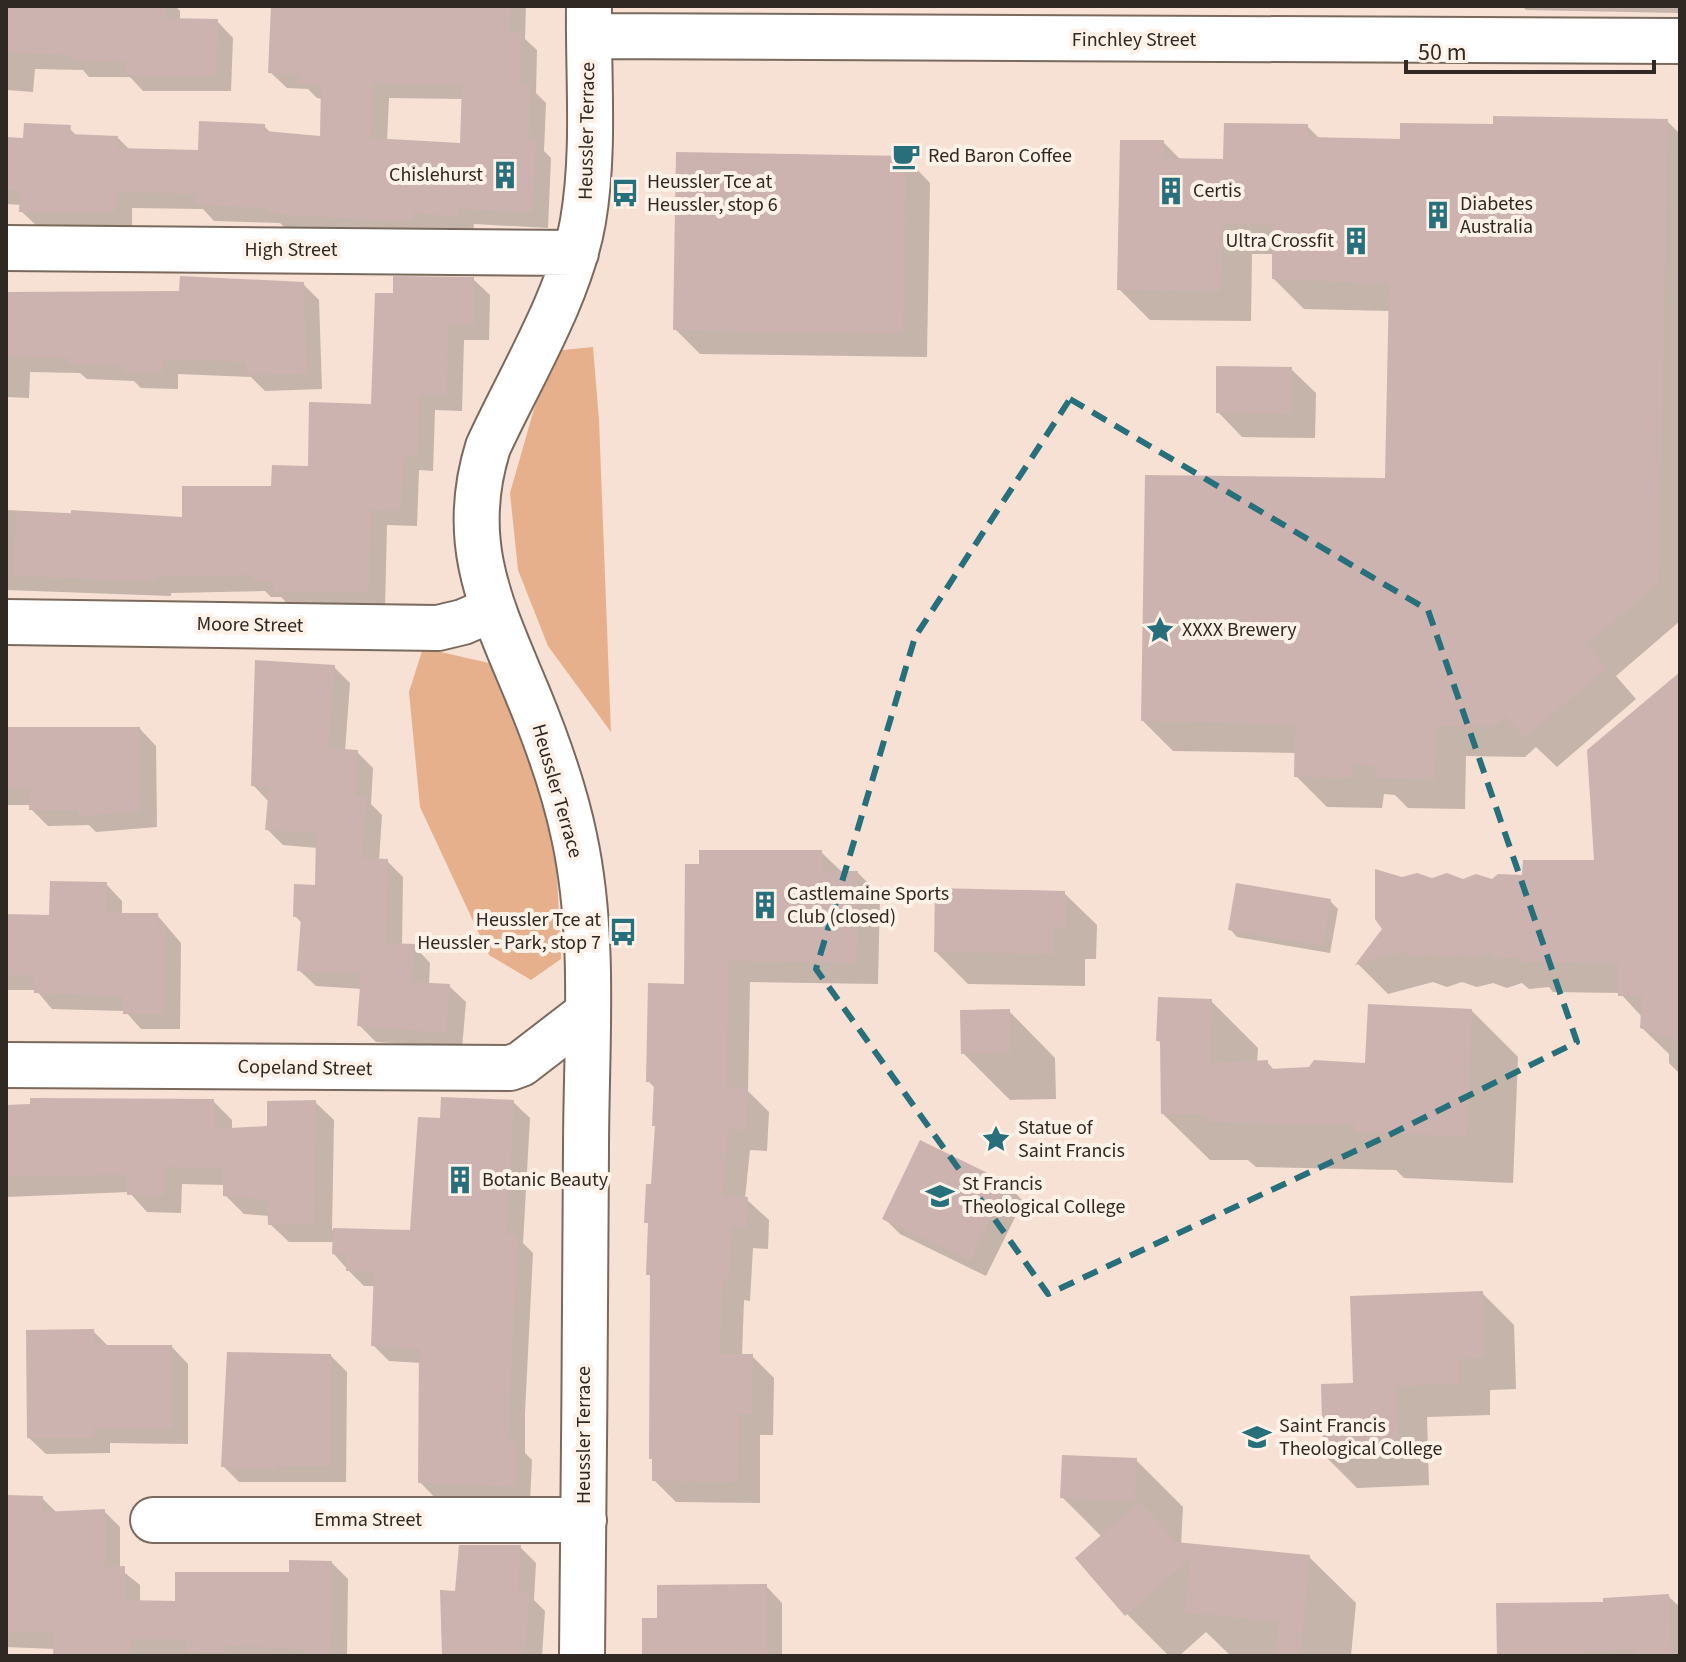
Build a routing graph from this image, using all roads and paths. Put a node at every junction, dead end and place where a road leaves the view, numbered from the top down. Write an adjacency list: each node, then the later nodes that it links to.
1 (589, 21): 2 (street, Finchley Street); 4 (street, Heussler Terrace)
2 (1680, 41)
3 (6, 248): 4 (street, High Street)
4 (576, 253): 5 (street, Heussler Terrace)
5 (491, 610): 6 (street, Moore Street); 7 (street, Heussler Terrace)
6 (6, 622)
7 (586, 1014): 8 (street, Copeland Street); 10 (street, Heussler Terrace)
8 (6, 1065)
9 (153, 1520): 10 (street, Emma Street)
10 (584, 1520): 11 (street, Heussler Terrace)
11 (582, 1656)

